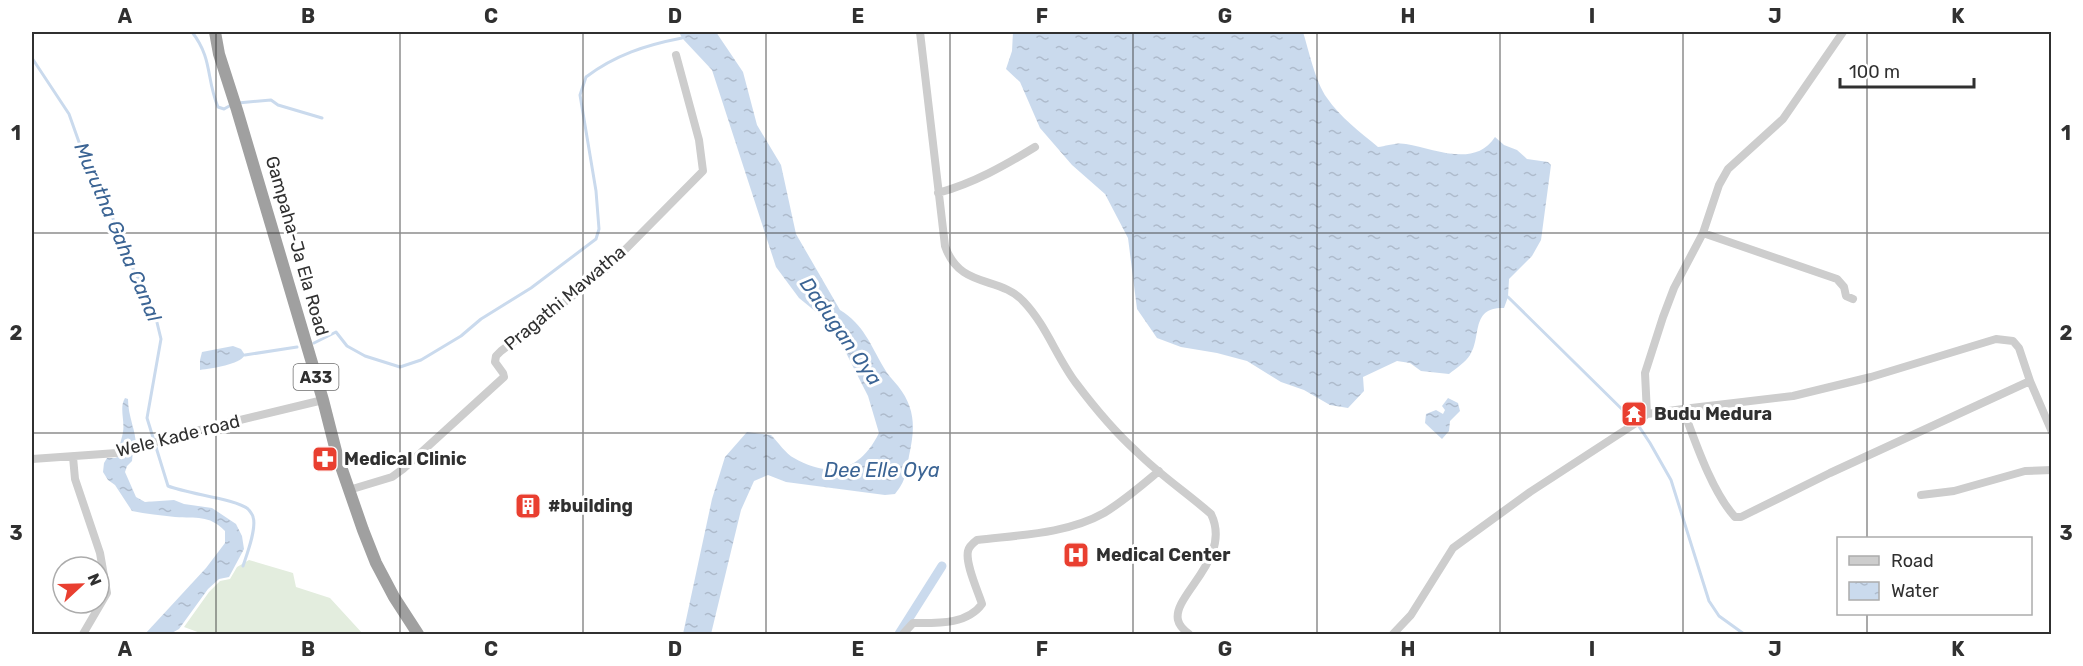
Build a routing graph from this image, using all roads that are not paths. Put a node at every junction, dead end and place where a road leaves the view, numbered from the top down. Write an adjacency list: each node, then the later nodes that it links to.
1 (215, 32): 10 (highway, Gampaha-Ja Ela Road / A33)
2 (920, 32): 6 (street)
3 (1844, 32): 7 (street)
4 (676, 55): 18 (street, Pragathi Mawatha)
5 (1035, 147): 6 (street)
6 (938, 193): 17 (street)
7 (1703, 233): 8 (street); 12 (street)
8 (1852, 299)
9 (2030, 381): 11 (street); 11 (street); 13 (street)
10 (323, 400): 14 (street, Wele Kade road); 18 (highway, Gampaha-Ja Ela Road / A33)
11 (1683, 409): 12 (street)
12 (1647, 414): 24 (street)
13 (2052, 432)
14 (73, 457): 15 (street, Wele Kade road); 20 (street)
15 (32, 459)
16 (2052, 470): 19 (street)
17 (1159, 471): 22 (street); 23 (street)
18 (349, 490): 21 (highway, Gampaha-Ja Ela Road / A33)
19 (1921, 495)
20 (83, 634)
21 (418, 634)
22 (903, 634)
23 (1189, 634)
24 (1393, 634)

